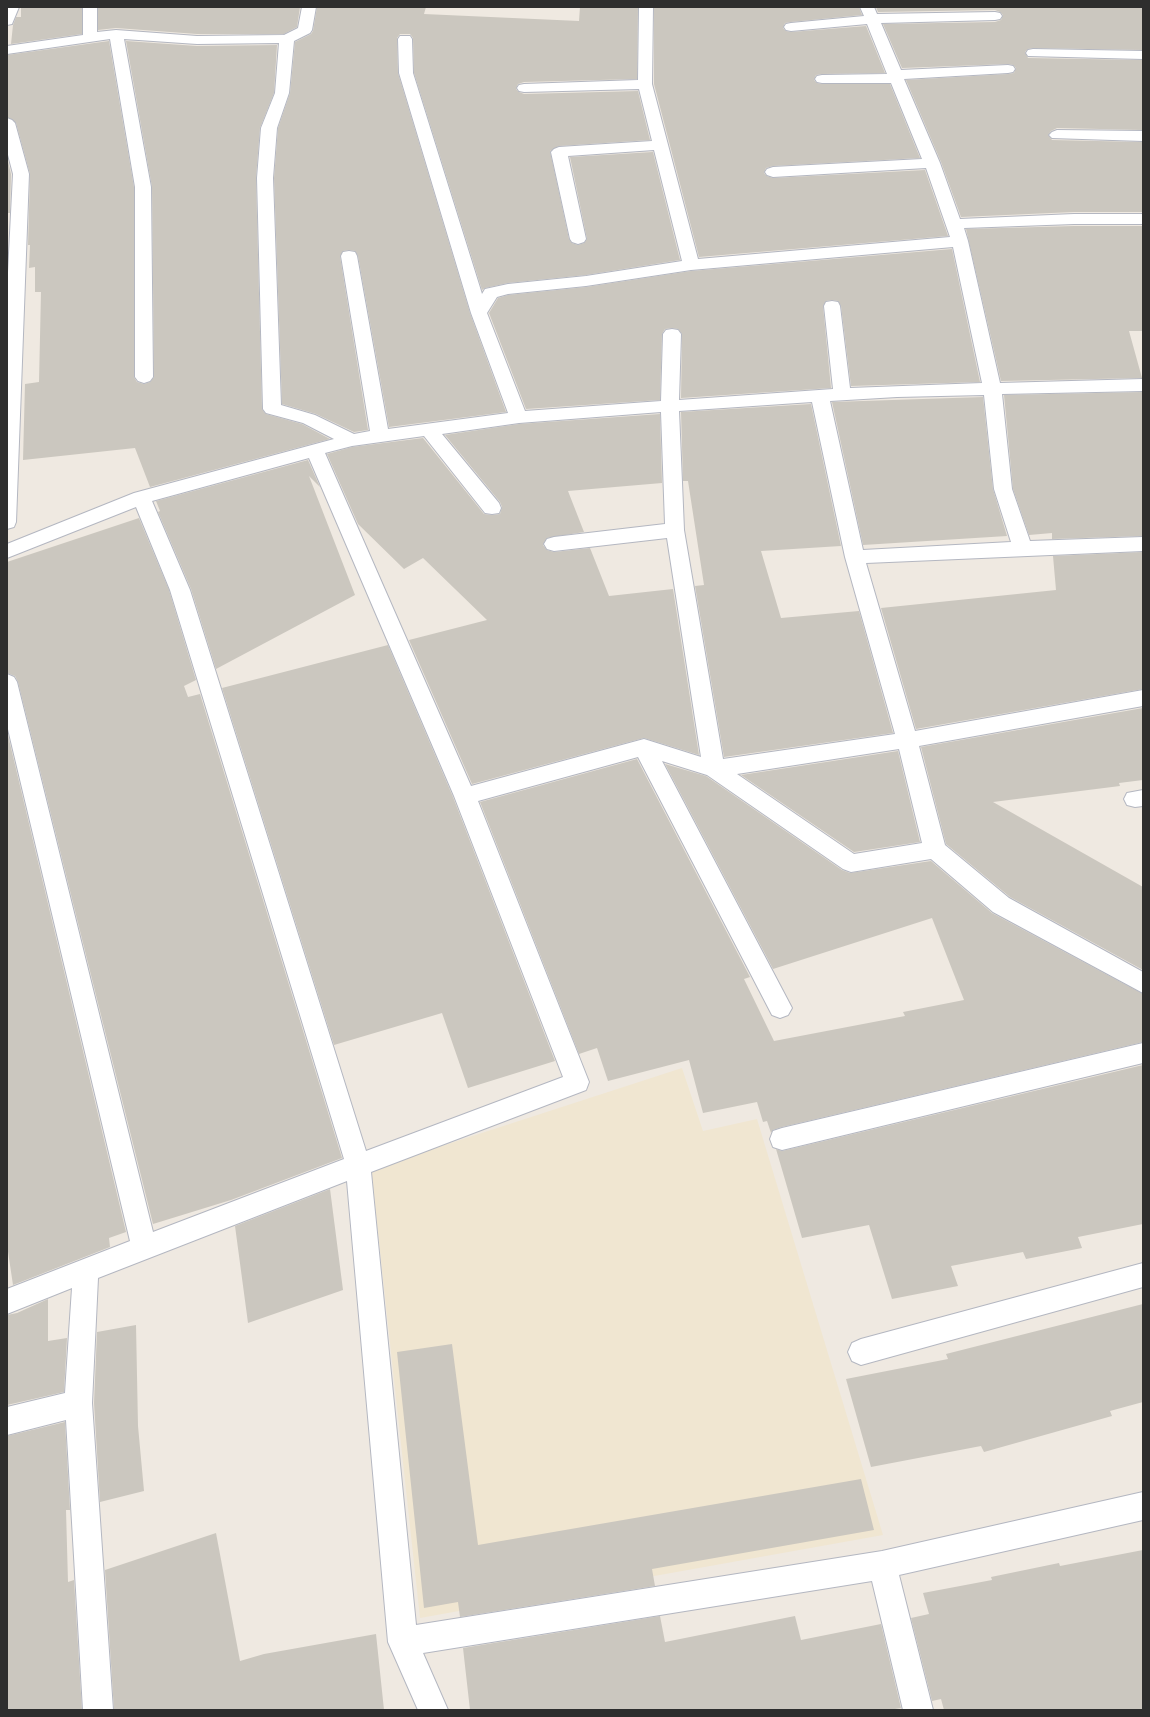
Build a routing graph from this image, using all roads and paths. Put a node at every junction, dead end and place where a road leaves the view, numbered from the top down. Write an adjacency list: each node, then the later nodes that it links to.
1 (12, 7): 7 (street)
2 (90, 7): 10 (street)
3 (309, 7): 11 (street)
4 (646, 7): 19 (street)
5 (870, 14): 6 (street); 8 (street); 17 (street)
6 (995, 16)
7 (7, 21)
8 (792, 27)
9 (116, 34): 10 (street); 11 (street); 36 (street)
10 (90, 36): 13 (street)
11 (287, 38): 45 (street)
12 (405, 39): 34 (street)
13 (7, 50)
14 (1033, 53): 15 (street)
15 (1143, 55)
16 (1008, 69): 17 (street)
17 (897, 76): 18 (street); 25 (street)
18 (822, 79)
19 (645, 84): 20 (street); 24 (street)
20 (524, 88)
21 (7, 123): 49 (street)
22 (1057, 135): 23 (street)
23 (1143, 136)
24 (660, 145): 29 (street); 32 (street)
25 (932, 163): 26 (street); 28 (street)
26 (773, 172)
27 (1143, 219): 28 (street)
28 (953, 224): 30 (street)
29 (578, 238)
30 (960, 241): 32 (street); 38 (street)
31 (348, 256): 44 (street)
32 (691, 265): 34 (street)
33 (832, 306): 39 (street)
34 (478, 313): 42 (street)
35 (672, 334): 41 (street)
36 (144, 377)
37 (1143, 385): 38 (street)
38 (992, 388): 39 (street); 53 (street)
39 (842, 394): 40 (street)
40 (820, 396): 41 (street); 55 (street)
41 (670, 406): 42 (street); 50 (street)
42 (519, 416): 43 (street)
43 (428, 429): 44 (street); 48 (street)
44 (380, 435): 45 (street)
45 (352, 440): 46 (street)
46 (315, 451): 47 (street); 61 (street)
47 (141, 498): 54 (street); 67 (street)
48 (492, 508)
49 (7, 522)
50 (675, 530): 51 (street); 60 (street)
51 (554, 544)
52 (1143, 544): 53 (street)
53 (1023, 548): 55 (street)
54 (7, 552)
55 (856, 557): 58 (street)
56 (7, 682): 68 (street)
57 (1143, 698): 58 (street)
58 (907, 740): 60 (street); 62 (street)
59 (644, 747): 60 (street); 61 (street); 64 (street)
60 (714, 769): 62 (street)
61 (465, 796): 67 (street)
62 (935, 850): 63 (street)
63 (1143, 983)
64 (780, 1008)
65 (1143, 1053): 66 (street)
66 (782, 1139)
67 (358, 1165): 68 (street); 77 (street)
68 (144, 1247): 69 (street)
69 (86, 1270): 71 (street); 73 (street)
70 (1143, 1275): 72 (street)
71 (7, 1302)
72 (861, 1352)
73 (78, 1403): 74 (street); 78 (street)
74 (7, 1421)
75 (1143, 1506): 76 (street)
76 (882, 1565): 77 (street); 80 (street)
77 (403, 1642): 79 (street)
78 (98, 1710)
79 (433, 1710)
80 (918, 1710)

